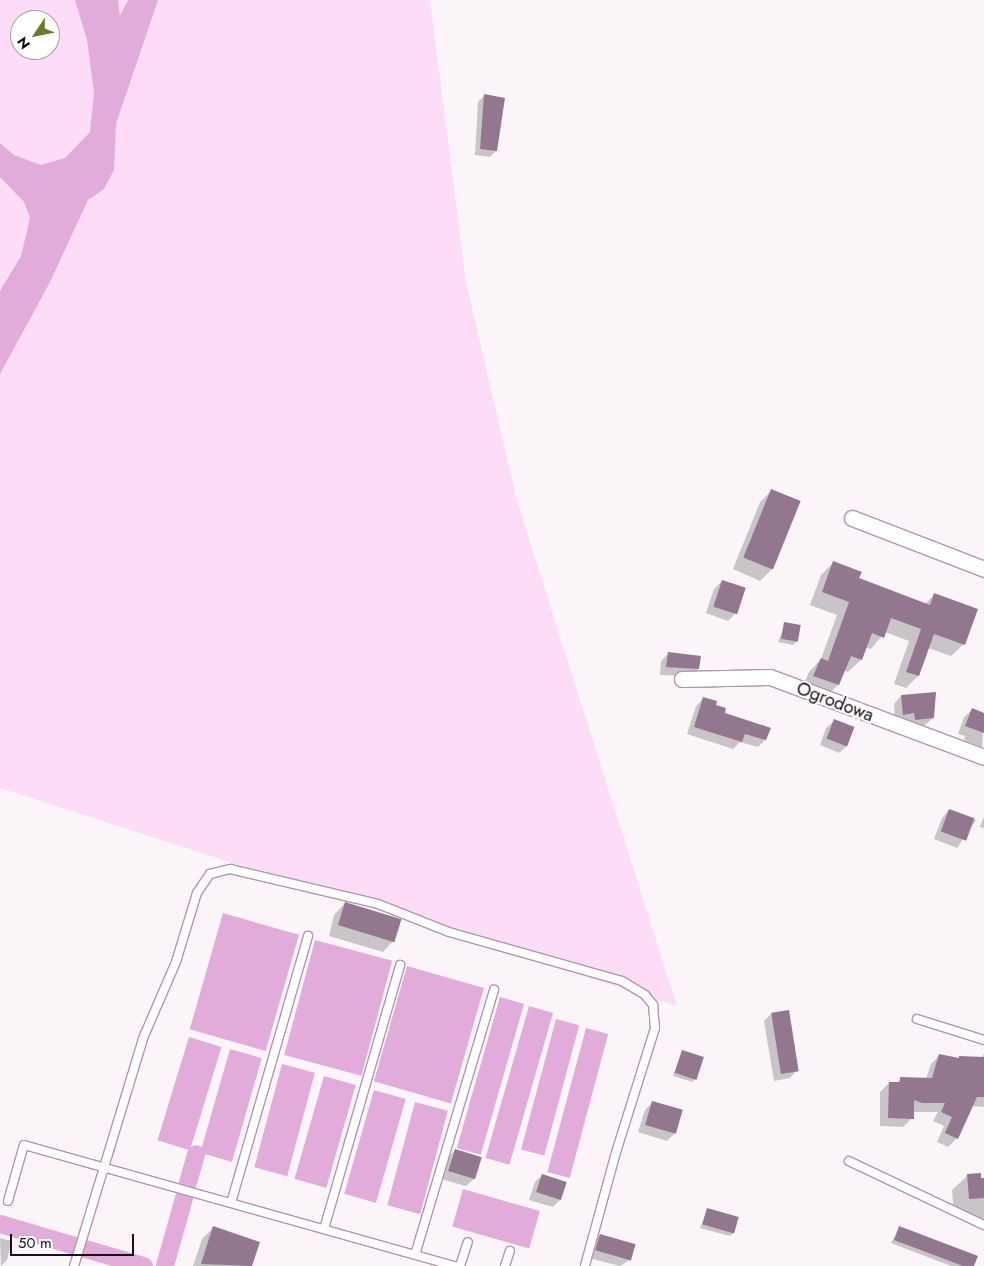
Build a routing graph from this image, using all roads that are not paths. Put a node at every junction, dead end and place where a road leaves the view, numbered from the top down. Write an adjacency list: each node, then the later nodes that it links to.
1 (852, 518): 2 (street)
2 (984, 568)
3 (682, 679): 4 (street, Ogrodowa)
4 (984, 757)
5 (308, 936): 13 (lane)
6 (400, 964): 15 (lane)
7 (494, 990): 18 (lane)
8 (917, 1019): 9 (lane)
9 (984, 1040)
10 (849, 1161): 14 (lane)
11 (105, 1169): 12 (lane); 13 (lane); 19 (lane); 23 (lane)
12 (8, 1201)
13 (231, 1204): 15 (lane)
14 (984, 1225)
15 (324, 1230): 18 (lane)
16 (468, 1242): 21 (lane)
17 (510, 1251): 22 (lane)
18 (415, 1255): 20 (lane)
19 (74, 1266)
20 (455, 1266)
21 (460, 1266)
22 (505, 1266)
23 (585, 1266)

